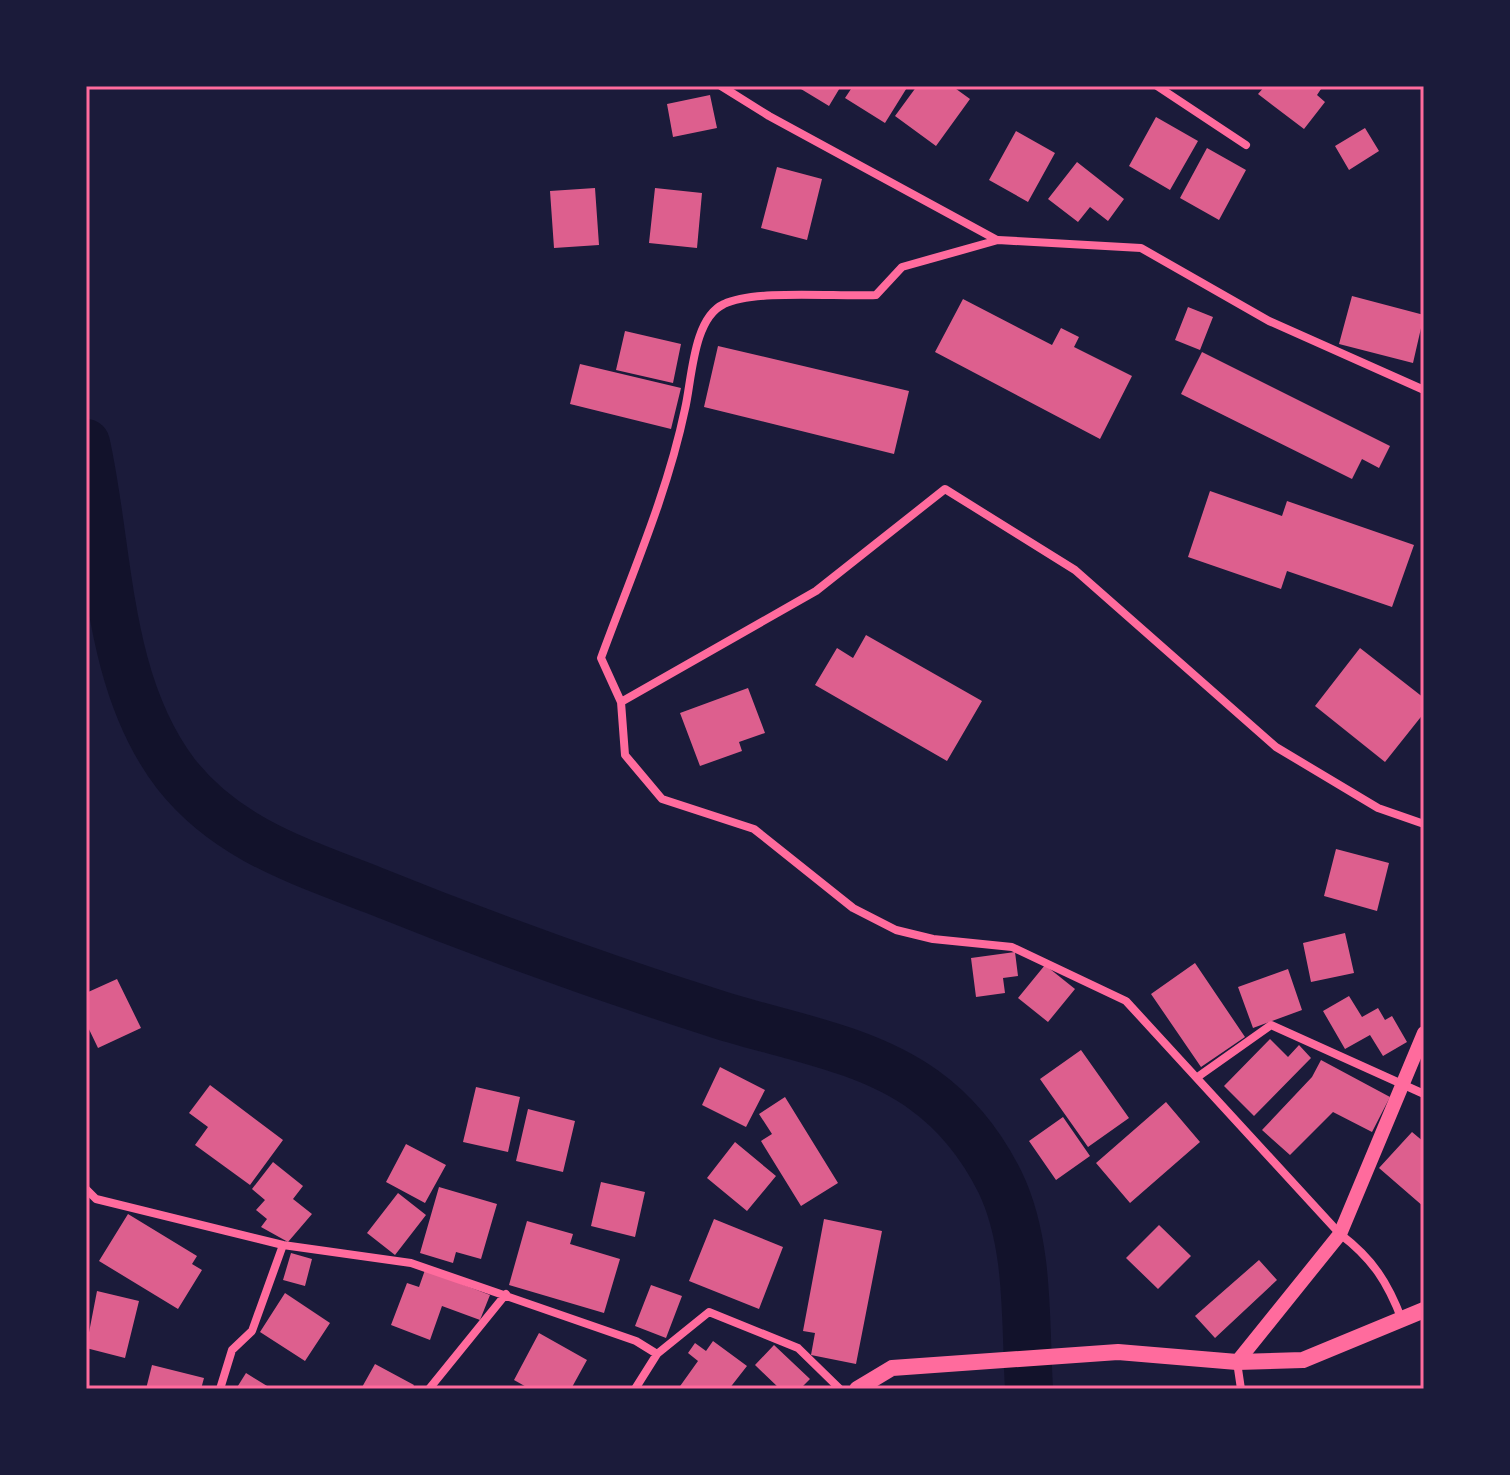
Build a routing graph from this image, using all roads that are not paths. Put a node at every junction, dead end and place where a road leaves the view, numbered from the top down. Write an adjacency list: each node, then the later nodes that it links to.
1 (721, 86): 4 (street)
2 (1157, 86): 3 (street)
3 (1246, 145)
4 (998, 240): 5 (street); 6 (street)
5 (1424, 390)
6 (621, 702): 7 (street); 9 (street)
7 (1424, 824)
8 (1424, 1033): 10 (street)
9 (1199, 1076): 10 (street); 13 (street)
10 (1404, 1084): 11 (street); 13 (street)
11 (1424, 1094)
12 (86, 1189): 14 (street)
13 (1340, 1234): 17 (street); 19 (street)
14 (283, 1245): 15 (street); 20 (street)
15 (506, 1294): 18 (street); 21 (street)
16 (1424, 1310): 17 (main road)
17 (1402, 1320): 19 (main road)
18 (657, 1354): 22 (street); 23 (street)
19 (1237, 1362): 24 (main road); 25 (street)
20 (220, 1389)
21 (429, 1389)
22 (635, 1389)
23 (840, 1389)
24 (857, 1389)
25 (1241, 1389)

